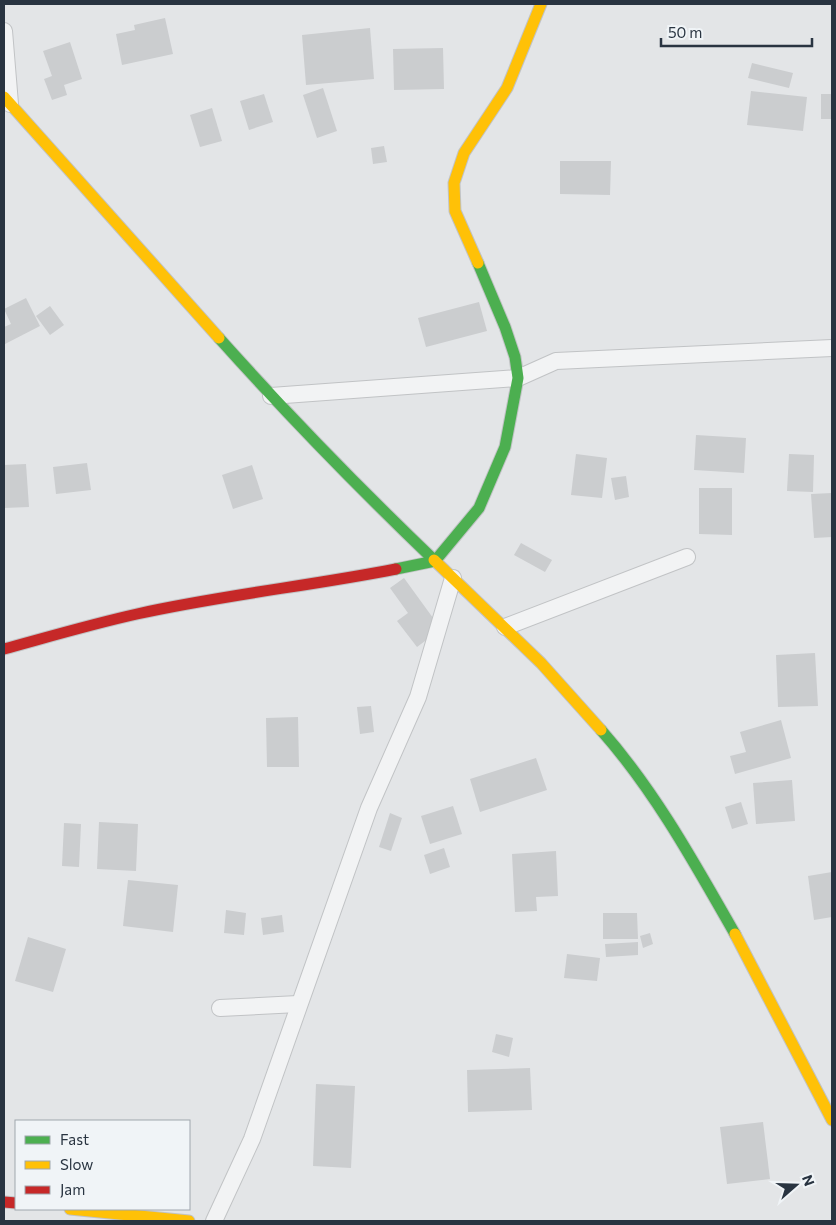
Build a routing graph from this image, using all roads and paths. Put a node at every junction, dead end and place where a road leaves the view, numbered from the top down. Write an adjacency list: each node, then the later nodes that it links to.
1 (541, 4): 5 (street)
2 (4, 31): 3 (street)
3 (7, 101): 6 (street)
4 (832, 348): 5 (street)
5 (518, 378): 6 (street); 8 (street)
6 (271, 396): 8 (street)
7 (687, 557): 10 (street)
8 (435, 561): 9 (street); 11 (street)
9 (453, 578): 10 (street); 12 (street)
10 (505, 627): 14 (street)
11 (4, 649)
12 (298, 1004): 13 (street); 17 (street)
13 (220, 1008)
14 (832, 1120)
15 (80, 1210): 16 (street)
16 (189, 1221)
17 (214, 1221)

